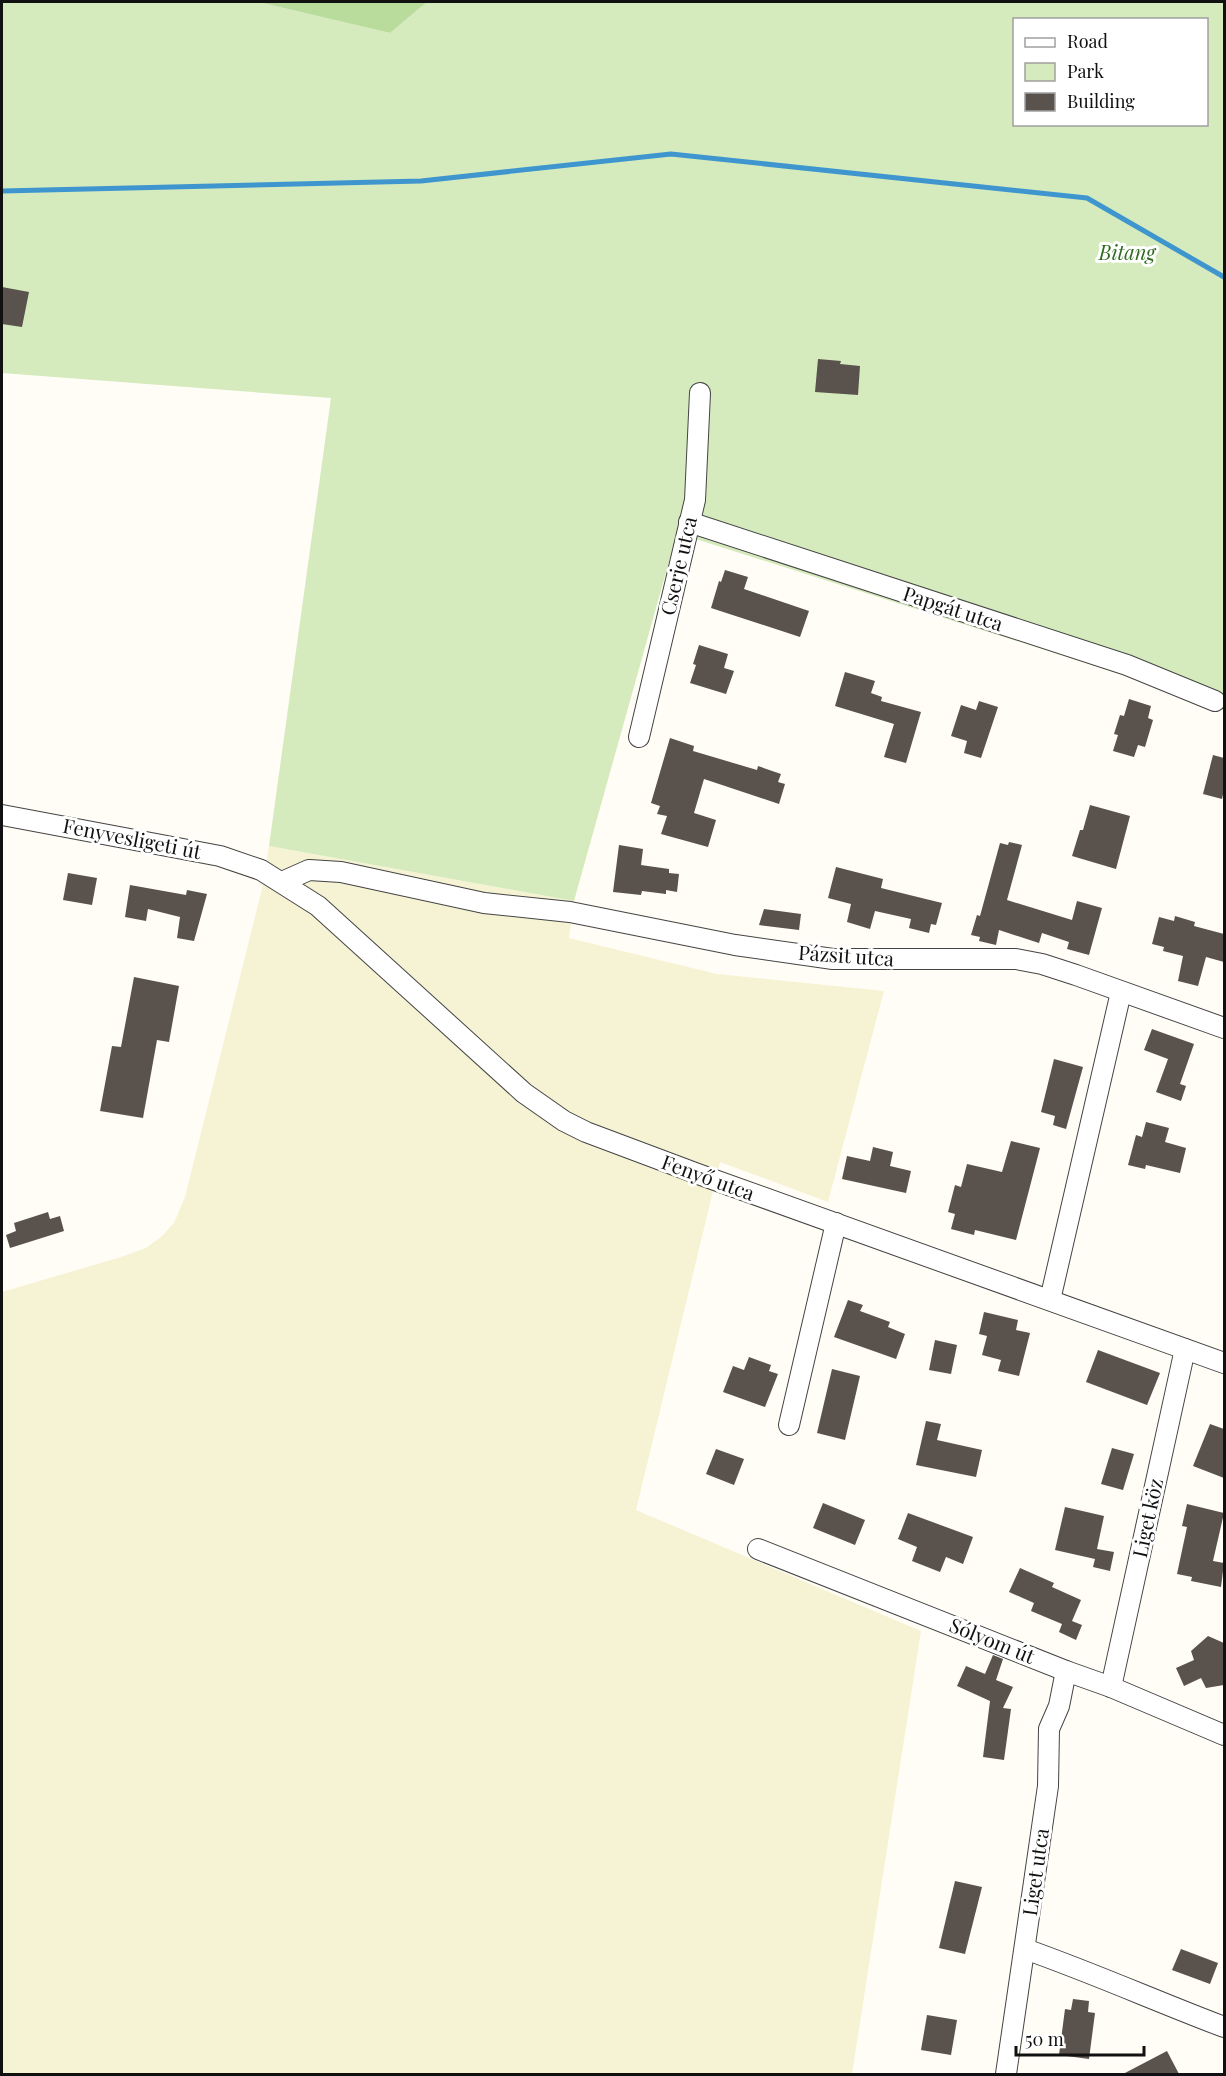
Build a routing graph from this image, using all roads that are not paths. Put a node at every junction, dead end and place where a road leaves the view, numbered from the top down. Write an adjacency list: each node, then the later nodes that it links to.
1 (700, 393): 2 (street, Cserje utca)
2 (689, 522): 3 (street, Papgát utca); 4 (street, Cserje utca)
3 (1215, 701)
4 (639, 737)
5 (2, 815): 6 (street, Fenyvesligeti út)
6 (261, 870): 7 (street, Fenyő utca)
7 (282, 882): 8 (street, Pázsit utca); 10 (street, Fenyő utca)
8 (1121, 992): 9 (street, Pázsit utca); 11 (street)
9 (1224, 1028)
10 (836, 1223): 11 (street, Fenyő utca); 14 (street)
11 (1050, 1300): 12 (street, Fenyő utca)
12 (1185, 1349): 13 (street, Fenyő utca); 17 (street, Liget köz)
13 (1224, 1363)
14 (789, 1425)
15 (758, 1549): 16 (street, Sólyom út)
16 (1066, 1671): 17 (street, Sólyom út); 19 (street, Liget utca)
17 (1111, 1687): 18 (street, Sólyom út)
18 (1224, 1735)
19 (1025, 1949): 20 (street); 21 (street, Liget utca)
20 (1224, 2027)
21 (1006, 2074)

